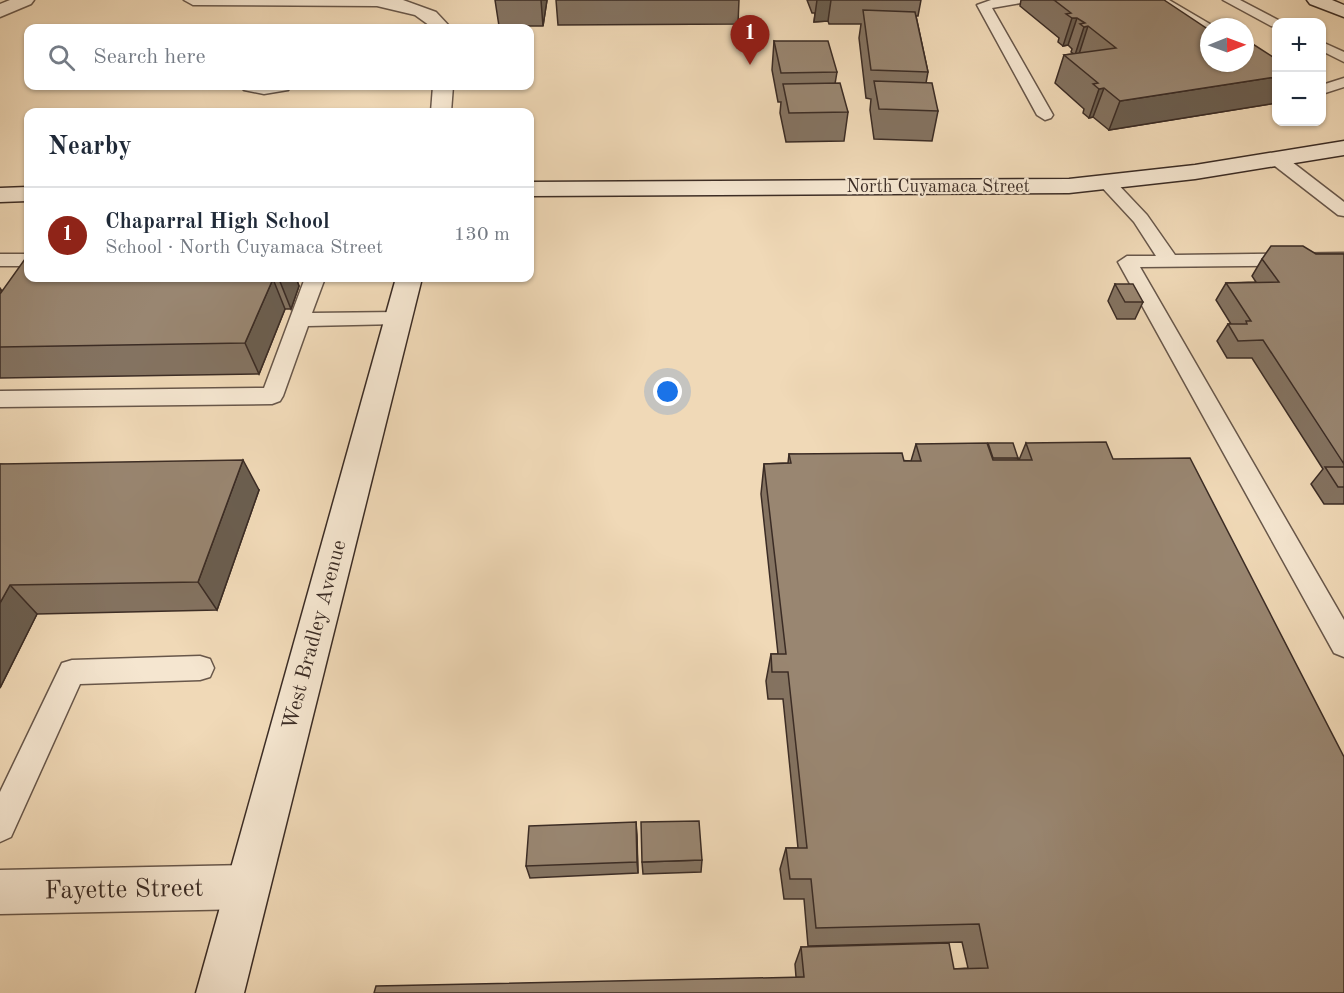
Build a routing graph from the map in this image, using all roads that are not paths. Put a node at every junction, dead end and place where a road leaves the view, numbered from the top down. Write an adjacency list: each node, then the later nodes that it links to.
1 (25, 0): 9 (main road)
2 (193, 0): 3 (main road)
3 (309, 0): 12 (main road)
4 (1016, 0): 19 (lane)
5 (1158, 0): 11 (lane)
6 (1230, 0): 10 (lane)
7 (1316, 0): 8 (main road)
8 (1343, 10)
9 (0, 11)
10 (1272, 21)
11 (1200, 23)
12 (437, 24)
13 (1326, 48): 14 (lane)
14 (1344, 58)
15 (1344, 82): 16 (lane)
16 (1326, 89)
17 (443, 90): 18 (main road)
18 (441, 108)
19 (1045, 116)
20 (1344, 148): 21 (main road, North Cuyamaca Street)
21 (1277, 159): 22 (main road, North Cuyamaca Street); 26 (lane)
22 (1106, 182): 23 (main road, North Cuyamaca Street); 30 (lane)
23 (534, 189)
24 (24, 194): 25 (main road)
25 (0, 195)
26 (1344, 211)
27 (0, 260): 28 (lane)
28 (24, 260)
29 (1344, 260): 30 (lane)
30 (1169, 261): 36 (lane)
31 (313, 282): 34 (lane)
32 (409, 282): 33 (main road, West Bradley Avenue)
33 (399, 318): 34 (lane); 39 (main road, West Bradley Avenue)
34 (299, 320): 35 (lane)
35 (0, 399)
36 (1344, 645)
37 (200, 668): 38 (lane)
38 (0, 826)
39 (248, 887): 40 (main road, Fayette Street); 41 (main road, West Bradley Avenue)
40 (0, 892)
41 (220, 993)

